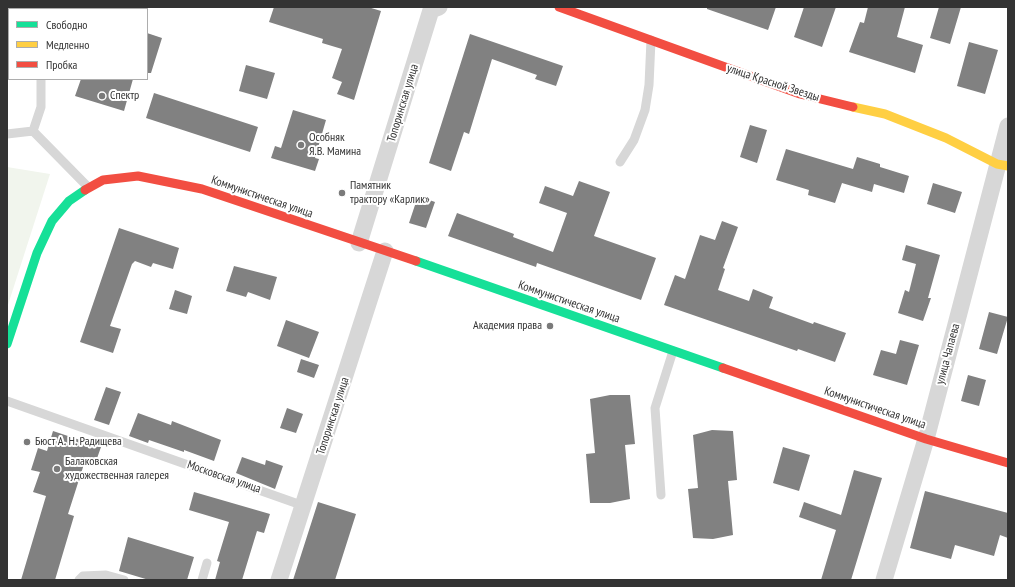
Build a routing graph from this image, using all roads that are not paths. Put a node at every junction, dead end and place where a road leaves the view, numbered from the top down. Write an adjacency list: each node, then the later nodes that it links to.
1 (559, 7): 3 (main road, улица Красной Звезды)
2 (434, 8): 11 (street, Топоринская улица)
3 (651, 40): 8 (lane); 9 (main road, улица Красной Звезды)
4 (41, 80): 6 (lane)
5 (1008, 126): 9 (street, улица Чапаева)
6 (33, 131): 7 (lane); 10 (lane)
7 (7, 134)
8 (620, 162)
9 (1002, 165): 16 (street, улица Чапаева)
10 (88, 187): 11 (main road, Коммунистическая улица); 13 (main road, Коммунистическая улица)
11 (359, 243): 12 (main road, Коммунистическая улица)
12 (386, 251): 14 (main road, Коммунистическая улица); 19 (street, Топоринская улица)
13 (7, 344)
14 (673, 351): 16 (main road, Коммунистическая улица); 18 (lane)
15 (7, 402): 19 (lane, Московская улица)
16 (926, 439): 17 (main road, Коммунистическая улица); 25 (street, улица Чапаева)
17 (1008, 463)
18 (661, 495)
19 (304, 506): 24 (street, Топоринская улица)
20 (207, 563): 23 (lane)
21 (79, 580): 22 (lane)
22 (124, 580)
23 (202, 580)
24 (279, 580)
25 (884, 580)

